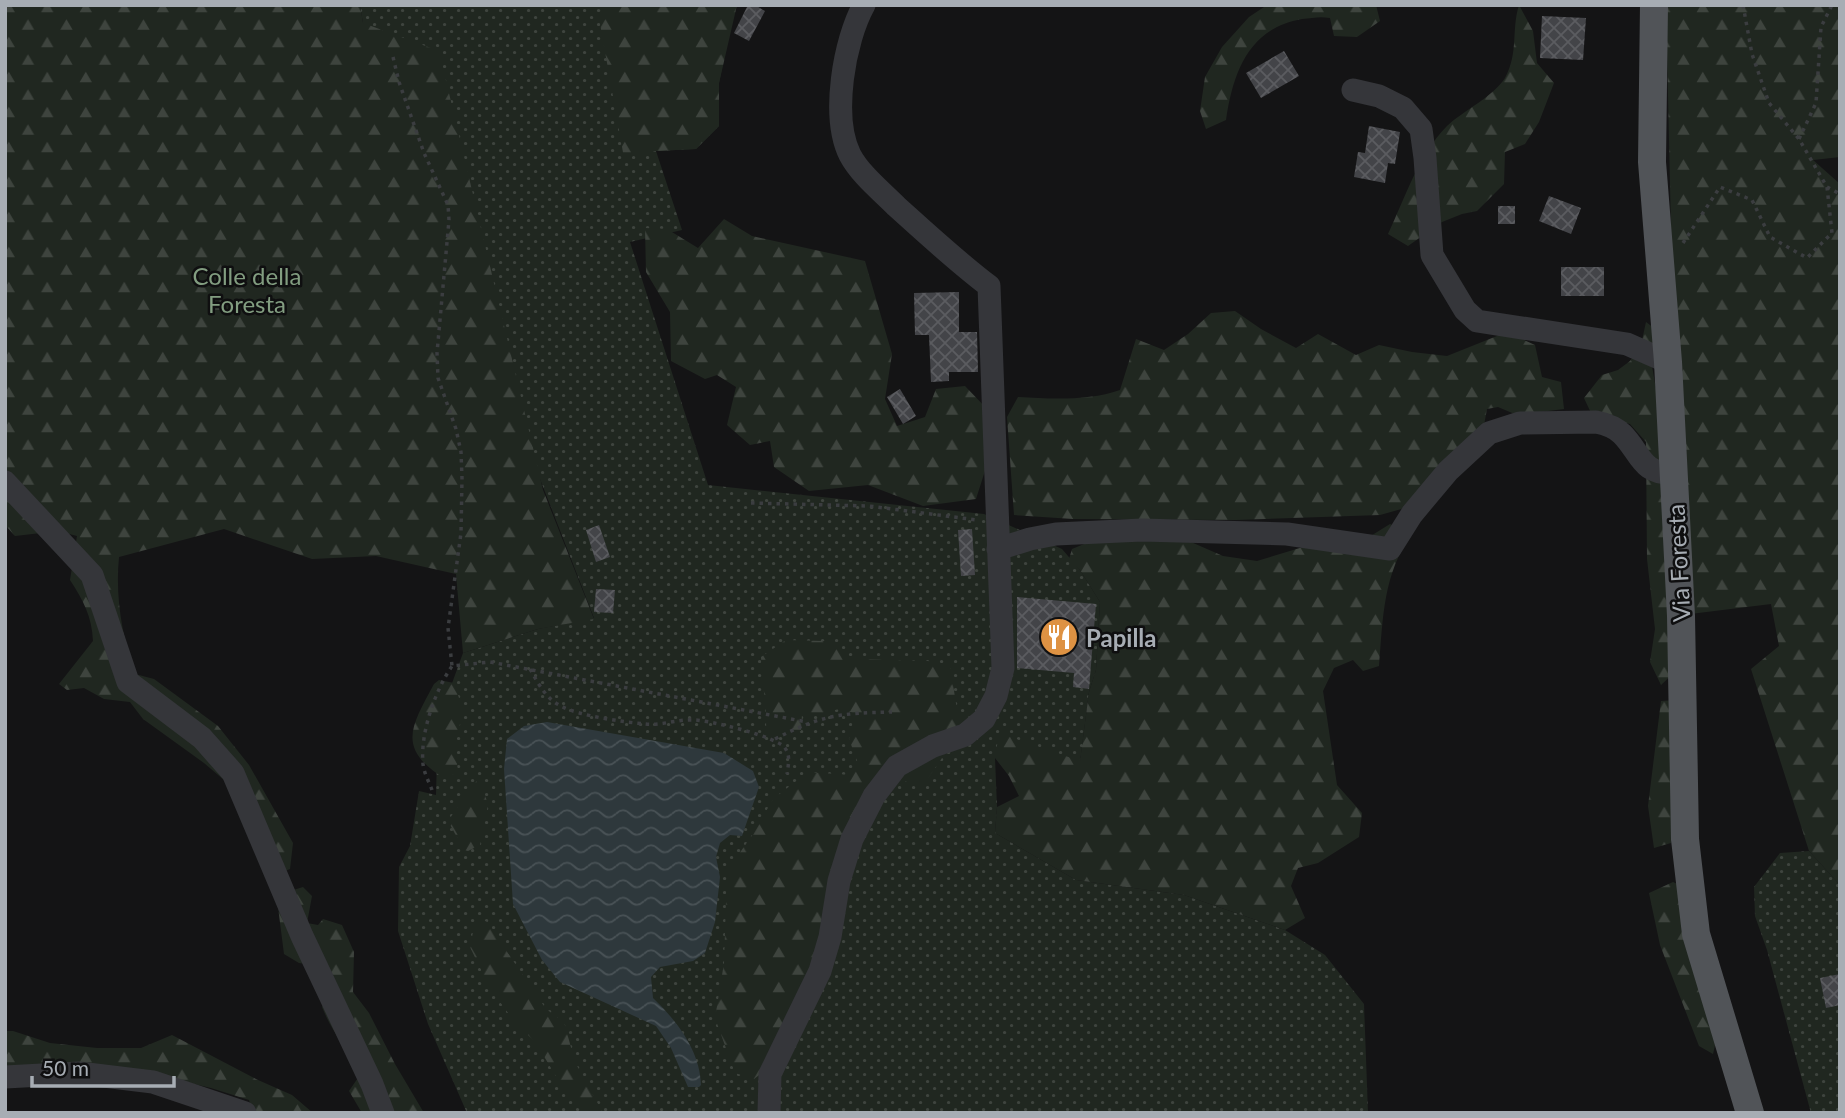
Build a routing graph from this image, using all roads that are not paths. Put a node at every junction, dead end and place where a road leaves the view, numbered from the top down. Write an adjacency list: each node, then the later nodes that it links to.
1 (864, 5): 7 (street)
2 (1654, 5): 4 (main road, Via Foresta)
3 (1353, 90): 4 (street)
4 (1668, 362): 5 (main road, Via Foresta)
5 (1674, 473): 7 (street); 12 (main road, Via Foresta)
6 (5, 482): 10 (street)
7 (998, 539): 11 (street)
8 (5, 1077): 9 (street)
9 (245, 1113)
10 (383, 1113)
11 (769, 1113)
12 (1750, 1113)

